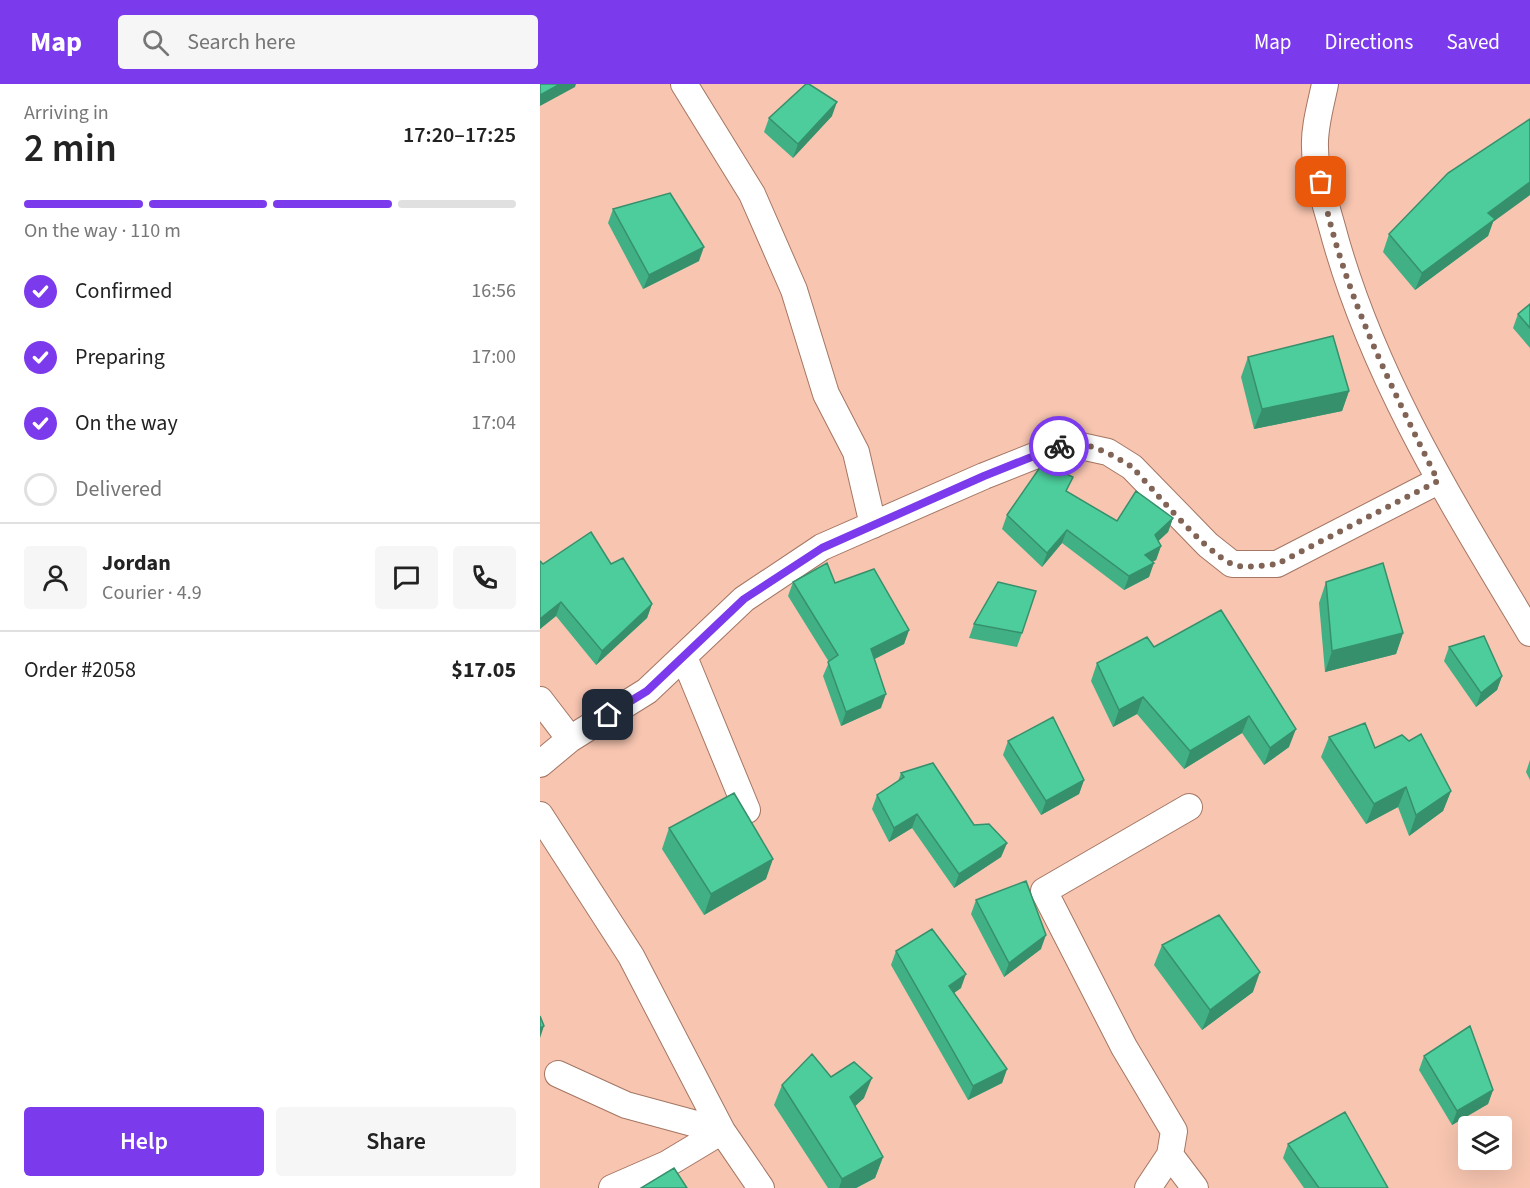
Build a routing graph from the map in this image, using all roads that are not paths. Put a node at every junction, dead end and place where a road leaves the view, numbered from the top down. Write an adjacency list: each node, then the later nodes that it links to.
1 (684, 84): 4 (street)
2 (1325, 84): 3 (street)
3 (1438, 481): 4 (street); 5 (street)
4 (873, 525): 6 (street)
5 (1530, 633)
6 (684, 657): 8 (street); 11 (street)
7 (540, 700): 8 (street)
8 (570, 739): 9 (street)
9 (540, 764)
10 (1189, 807): 15 (street)
11 (747, 810)
12 (540, 815): 14 (street)
13 (558, 1074): 14 (street)
14 (723, 1131): 16 (street); 17 (street)
15 (1170, 1155): 18 (street); 19 (street)
16 (612, 1188)
17 (761, 1188)
18 (1148, 1188)
19 (1195, 1188)

